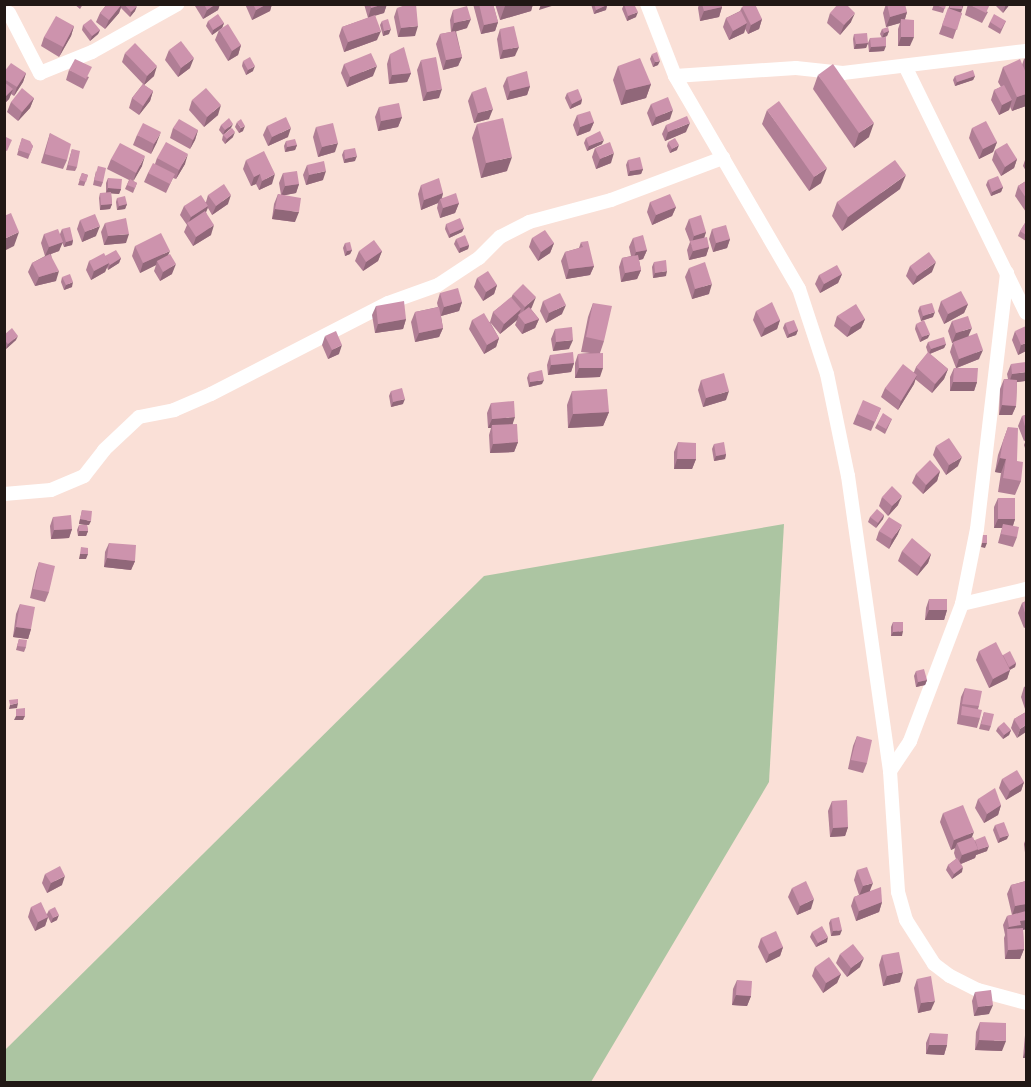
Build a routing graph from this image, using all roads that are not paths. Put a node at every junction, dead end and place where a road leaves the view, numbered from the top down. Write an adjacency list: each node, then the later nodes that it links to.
1 (178, 4): 3 (street)
2 (647, 4): 6 (street)
3 (9, 13)
4 (1026, 51): 5 (street)
5 (904, 66): 6 (street); 8 (street)
6 (675, 76): 7 (street)
7 (723, 158): 10 (street); 13 (street)
8 (1007, 273): 9 (street); 12 (street)
9 (1026, 313)
10 (4, 494)
11 (1026, 589): 12 (street)
12 (962, 604): 13 (street)
13 (890, 771): 14 (street)
14 (1026, 1003)

